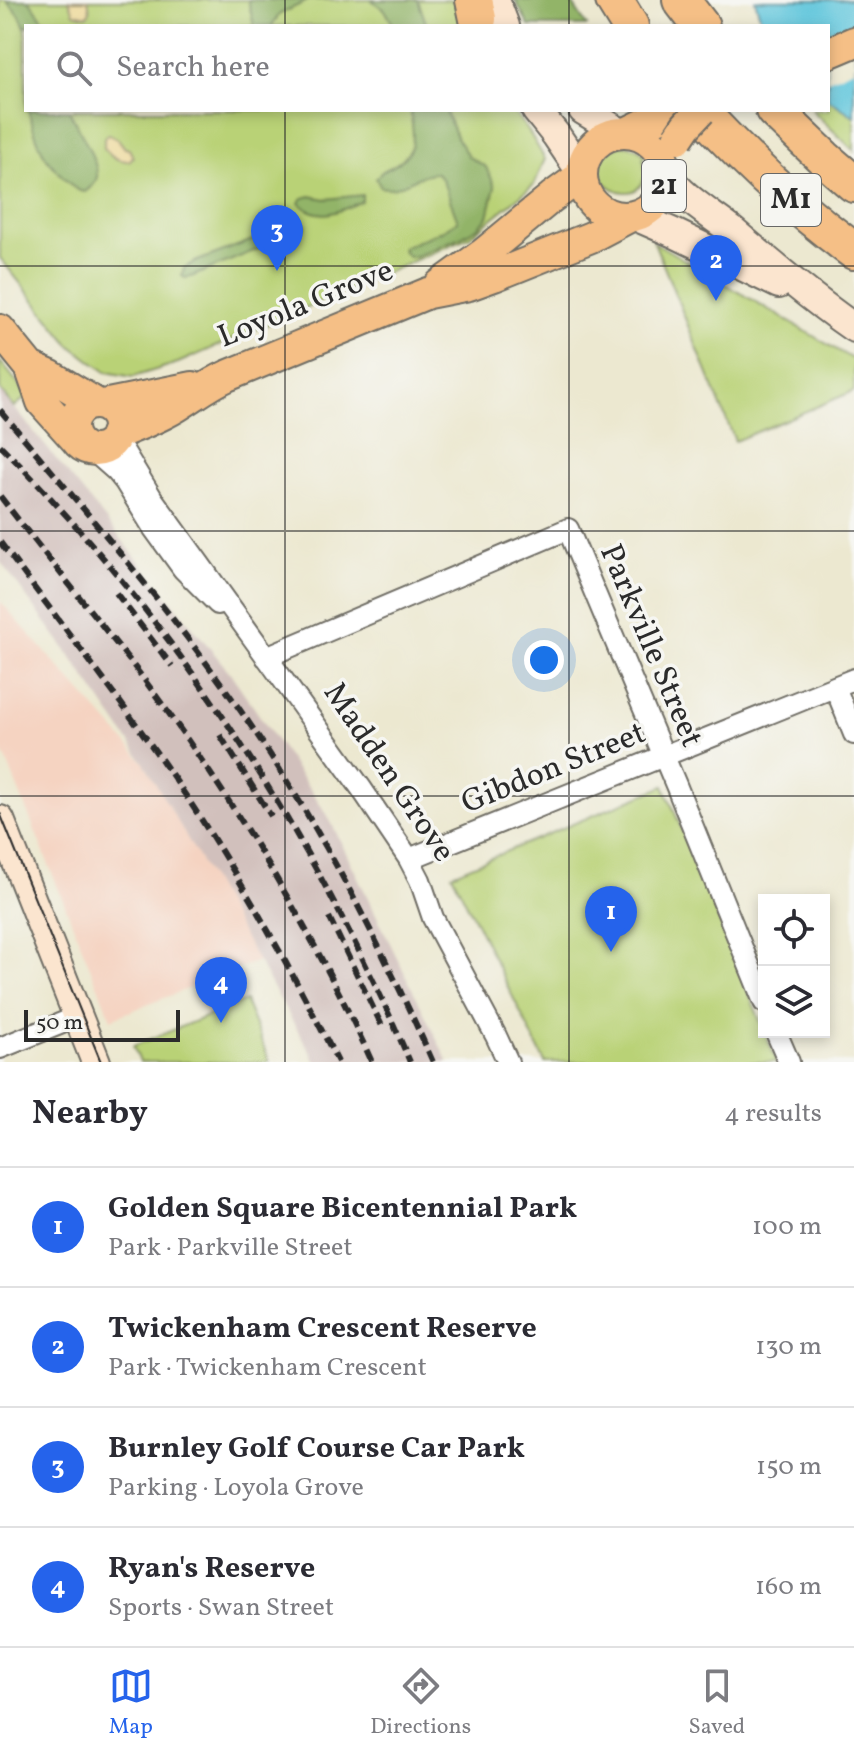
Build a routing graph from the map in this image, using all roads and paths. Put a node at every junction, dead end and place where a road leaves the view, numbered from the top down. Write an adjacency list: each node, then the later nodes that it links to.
1 (614, 0): 3 (highway)
2 (681, 0): 4 (highway)
3 (629, 24)
4 (699, 24)
5 (854, 42): 6 (main road)
6 (830, 52)
7 (538, 112): 15 (main road)
8 (587, 112): 13 (main road)
9 (698, 112): 12 (main road, 21, bridge)
10 (702, 112): 18 (highway, M1)
11 (776, 112): 16 (highway, M1)
12 (669, 122): 13 (main road, 21); 14 (main road, 21)
13 (624, 133): 14 (main road, 21); 15 (main road, 21)
14 (665, 171): 17 (main road, 21); 20 (main road)
15 (581, 174): 17 (main road, 21); 19 (main road, Loyola Grove / 21)
16 (854, 184)
17 (632, 216): 19 (main road, Loyola Grove / 21); 20 (main road)
18 (854, 251)
19 (428, 293): 24 (main road, Loyola Grove / 21)
20 (819, 303): 21 (main road)
21 (854, 328)
22 (0, 330): 23 (main road, Madden Grove)
23 (30, 367): 25 (main road, Madden Grove); 26 (main road, Madden Grove)
24 (211, 383): 25 (main road, Loyola Grove / 21); 26 (main road, Loyola Grove / 21)
25 (100, 405): 26 (main road); 26 (main road)
26 (100, 440): 27 (street, Madden Grove)
27 (266, 657): 30 (street, Parkville Street); 32 (street, Madden Grove)
28 (844, 683): 29 (street); 30 (street, Gibdon Street)
29 (854, 734)
30 (664, 758): 32 (street, Gibdon Street); 34 (street, Parkville Street)
31 (0, 820): 33 (main road)
32 (409, 859): 39 (street, Madden Grove)
33 (9, 867): 35 (main road)
34 (758, 987)
35 (77, 1017): 37 (street); 38 (main road)
36 (779, 1038): 40 (street)
37 (0, 1048)
38 (96, 1062)
39 (508, 1062)
40 (789, 1062)

